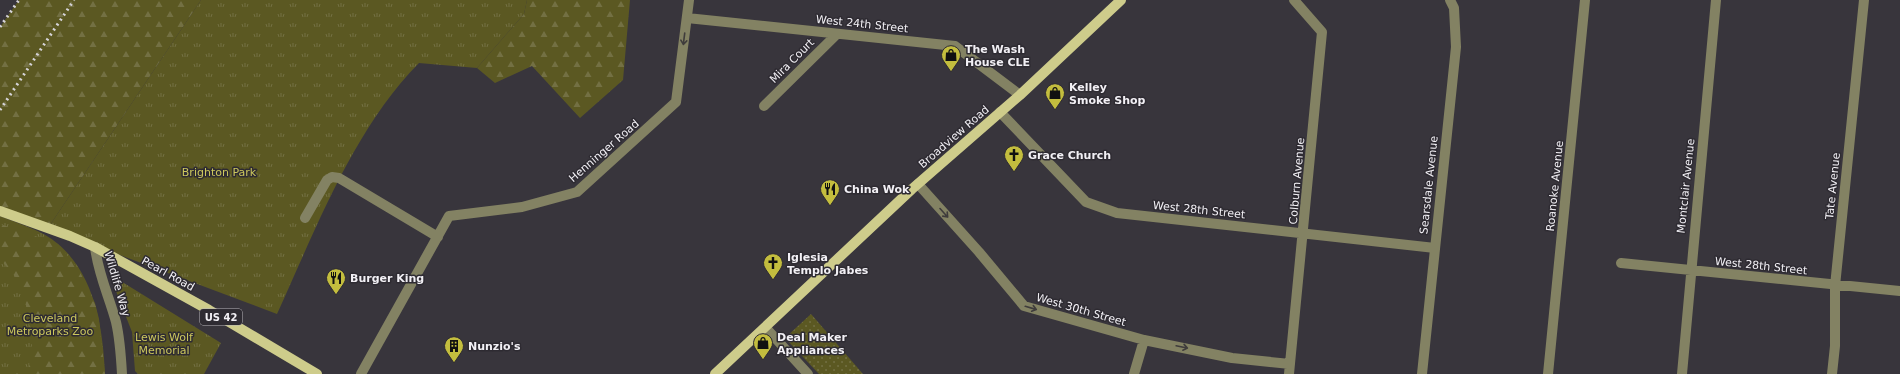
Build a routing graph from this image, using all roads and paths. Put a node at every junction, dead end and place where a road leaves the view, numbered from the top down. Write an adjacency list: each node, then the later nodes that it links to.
1 (689, 0): 8 (street, Henninger Road)
2 (1121, 0): 10 (main road, Broadview Road)
3 (1294, 0): 16 (street, Colburn Avenue)
4 (1450, 0): 19 (street, Searsdale Avenue)
5 (1585, 0): 34 (street, Roanoke Avenue)
6 (1716, 0): 21 (street, Montclair Avenue)
7 (1864, 0): 22 (street, Tate Avenue)
8 (687, 18): 9 (street, West 24th Street); 17 (street, Henninger Road, one-way to 17)
9 (837, 34): 10 (street, West 24th Street); 11 (street, Mira Court)
10 (1020, 95): 12 (main road, Broadview Road)
11 (764, 106)
12 (1000, 112): 13 (main road, Broadview Road); 16 (street, West 28th Street)
13 (918, 184): 24 (main road, Broadview Road); 25 (street, West 30th Street, one-way to 25)
14 (0, 211): 18 (main road, Pearl Road / US 42)
15 (306, 218): 17 (street)
16 (1304, 233): 19 (street, West 28th Street); 26 (street, Colburn Avenue)
17 (438, 236): 29 (street, Henninger Road)
18 (94, 247): 27 (street, Wildlife Way); 28 (main road, Pearl Road / US 42)
19 (1434, 248): 33 (street, Searsdale Avenue)
20 (1620, 263): 21 (street, West 28th Street)
21 (1690, 271): 22 (street, West 28th Street); 35 (street, Montclair Avenue)
22 (1835, 286): 23 (street, West 28th Street); 36 (street, Tate Avenue)
23 (1900, 291)
24 (766, 328): 30 (main road, Broadview Road); 31 (street)
25 (1144, 340): 26 (street, West 30th Street, one-way to 26); 32 (street)
26 (1290, 369)
27 (122, 374)
28 (317, 374)
29 (361, 374)
30 (715, 374)
31 (808, 374)
32 (1134, 374)
33 (1422, 374)
34 (1548, 374)
35 (1682, 374)
36 (1832, 374)

